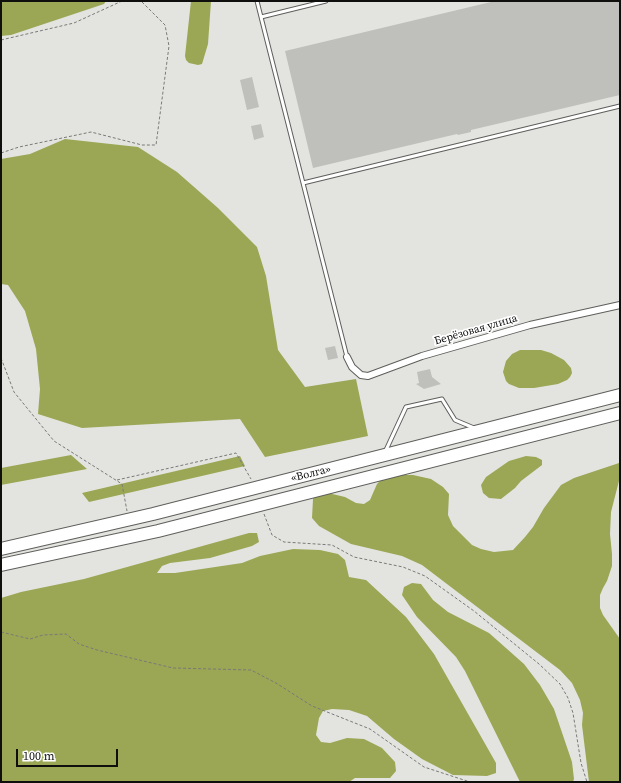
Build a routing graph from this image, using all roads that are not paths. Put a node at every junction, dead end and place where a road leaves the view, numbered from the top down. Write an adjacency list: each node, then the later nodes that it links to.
1 (257, 1): 3 (lane)
2 (326, 1): 3 (lane)
3 (261, 17): 5 (lane)
4 (620, 106): 5 (lane)
5 (303, 183): 7 (lane)
6 (620, 305): 7 (street, Берёзовая улица)
7 (347, 357)
8 (620, 395): 10 (highway, «Волга»)
9 (620, 413): 13 (highway, «Волга»)
10 (479, 431): 11 (highway, «Волга»); 11 (lane)
11 (384, 455): 12 (highway, «Волга»)
12 (1, 549)
13 (1, 565)

